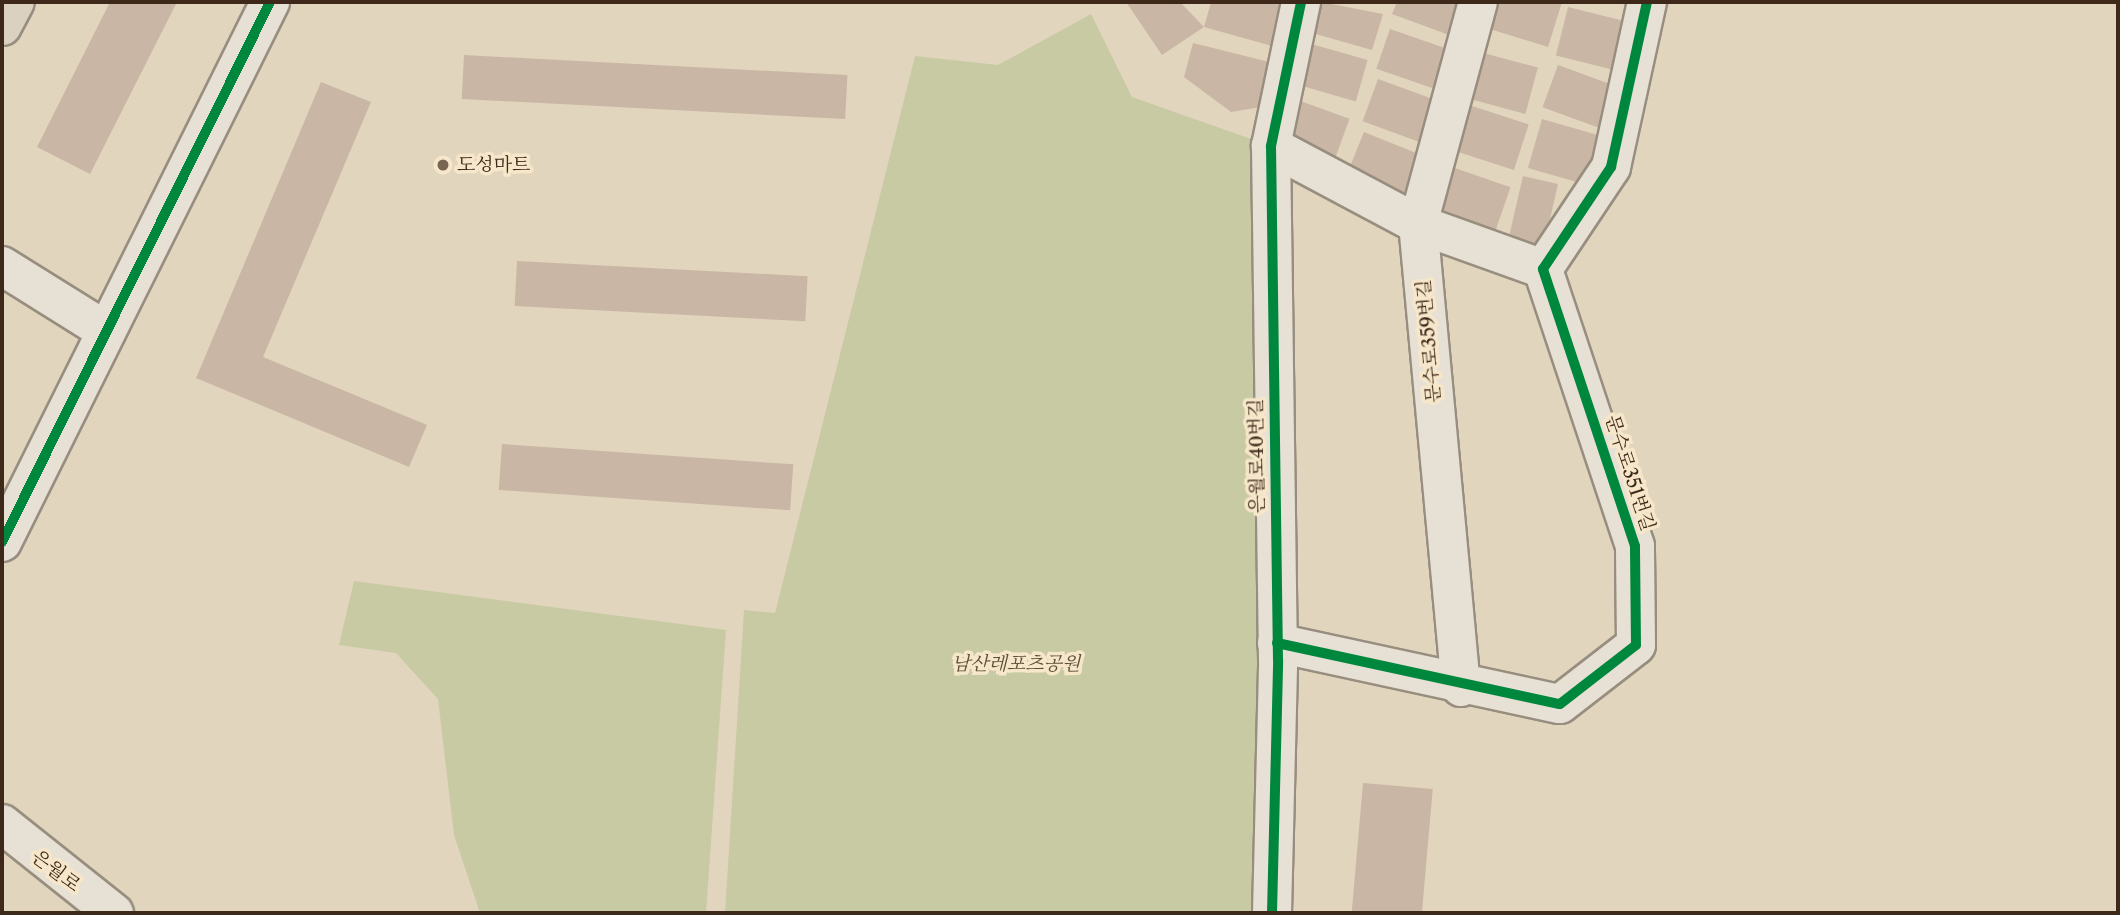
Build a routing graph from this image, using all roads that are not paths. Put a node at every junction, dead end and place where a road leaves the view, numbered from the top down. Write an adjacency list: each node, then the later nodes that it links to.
1 (15, 2): 6 (main road)
2 (270, 2): 11 (street)
3 (1301, 2): 7 (street, 은월로40번길)
4 (1478, 2): 8 (street, 문수로359번길)
5 (1647, 2): 10 (street)
6 (2, 26)
7 (1271, 146): 8 (street); 13 (street, 은월로40번길)
8 (1418, 224): 10 (street); 14 (street, 문수로359번길)
9 (2, 266): 11 (street)
10 (1543, 269): 14 (street, 문수로351번길)
11 (106, 331): 12 (street)
12 (2, 542)
13 (1277, 643): 14 (street, 문수로351번길); 17 (street, 은월로40번길)
14 (1461, 687)
15 (2, 824): 16 (street, 은월로)
16 (114, 913)
17 (1272, 913)

